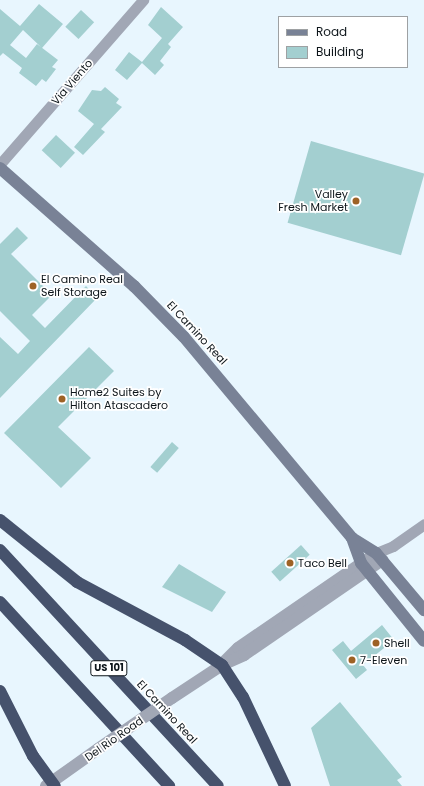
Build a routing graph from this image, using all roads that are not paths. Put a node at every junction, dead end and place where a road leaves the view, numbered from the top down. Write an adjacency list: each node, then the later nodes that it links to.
1 (144, 0): 2 (street, Via Viento)
2 (0, 164)
3 (0, 168): 6 (main road, El Camino Real)
4 (0, 520): 13 (highway)
5 (424, 524): 8 (street, Del Rio Road)
6 (352, 538): 8 (main road, El Camino Real); 9 (main road, El Camino Real)
7 (0, 550): 17 (highway, El Camino Real / US 101)
8 (379, 556): 9 (street, Del Rio Road); 11 (main road, El Camino Real)
9 (364, 567): 12 (main road, El Camino Real); 13 (street, Del Rio Road)
10 (0, 602): 16 (highway, US 101)
11 (424, 610)
12 (424, 641)
13 (222, 665): 15 (street, Del Rio Road, bridge); 18 (highway)
14 (0, 691): 15 (highway)
15 (51, 785)
16 (169, 786)
17 (218, 786)
18 (285, 786)

